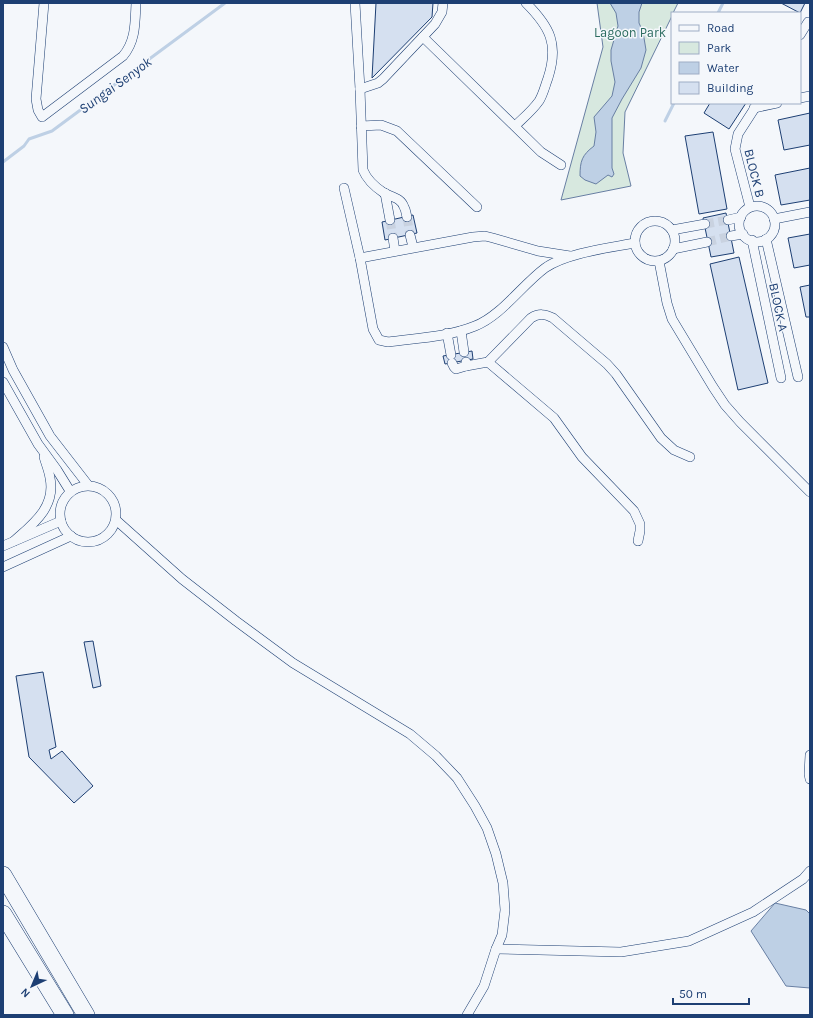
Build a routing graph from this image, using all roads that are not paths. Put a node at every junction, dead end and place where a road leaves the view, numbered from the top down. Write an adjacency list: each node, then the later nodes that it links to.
1 (44, 3): 2 (street)
2 (136, 3)
3 (355, 3): 9 (street)
4 (443, 3): 8 (street)
5 (526, 3): 13 (street)
6 (810, 22): 7 (street)
7 (801, 33)
8 (423, 37): 9 (street); 13 (street)
9 (360, 89): 12 (street)
10 (770, 104): 11 (street)
11 (756, 106): 17 (street, BLOCK B)
12 (361, 126): 16 (street); 18 (street)
13 (515, 126): 14 (street)
14 (561, 165)
15 (344, 188): 39 (street)
16 (385, 193): 20 (street); 23 (street)
17 (750, 207): 21 (street); 22 (street)
18 (477, 208)
19 (810, 212): 22 (street)
20 (407, 217)
21 (741, 217): 24 (street); 27 (street)
22 (774, 219): 31 (street)
23 (390, 220)
24 (728, 220)
25 (705, 224): 26 (street)
26 (672, 230): 34 (street); 36 (street)
27 (743, 234): 29 (street); 32 (street)
28 (410, 235): 35 (street)
29 (731, 236)
30 (393, 238): 37 (street)
31 (766, 239): 32 (street); 46 (street)
32 (752, 240): 47 (street, BLOCK A)
33 (707, 242): 36 (street)
34 (635, 243): 38 (street); 40 (street)
35 (413, 247): 37 (street); 38 (street)
36 (673, 249): 40 (street)
37 (395, 251): 39 (street)
38 (571, 256): 41 (street)
39 (360, 258): 42 (street)
40 (658, 261): 53 (street)
41 (461, 330): 42 (street); 44 (street)
42 (447, 334): 44 (street)
43 (3, 347): 51 (street)
44 (466, 360): 45 (street)
45 (488, 362): 50 (street); 58 (street)
46 (798, 377)
47 (781, 378)
48 (3, 382): 49 (street)
49 (42, 450): 52 (street); 57 (street)
50 (690, 457)
51 (88, 485): 52 (street); 54 (street)
52 (70, 491): 55 (street)
53 (810, 492)
54 (116, 520): 56 (street); 66 (street)
55 (61, 521): 56 (street); 57 (street)
56 (71, 536): 60 (street)
57 (14, 541): 59 (street)
58 (638, 541)
59 (3, 546)
60 (3, 567)
61 (810, 755): 62 (street)
62 (810, 779)
63 (810, 871): 66 (street)
64 (3, 875): 68 (highway)
65 (3, 914): 67 (highway)
66 (496, 949): 69 (street)
67 (65, 1015)
68 (86, 1015)
69 (467, 1015)

